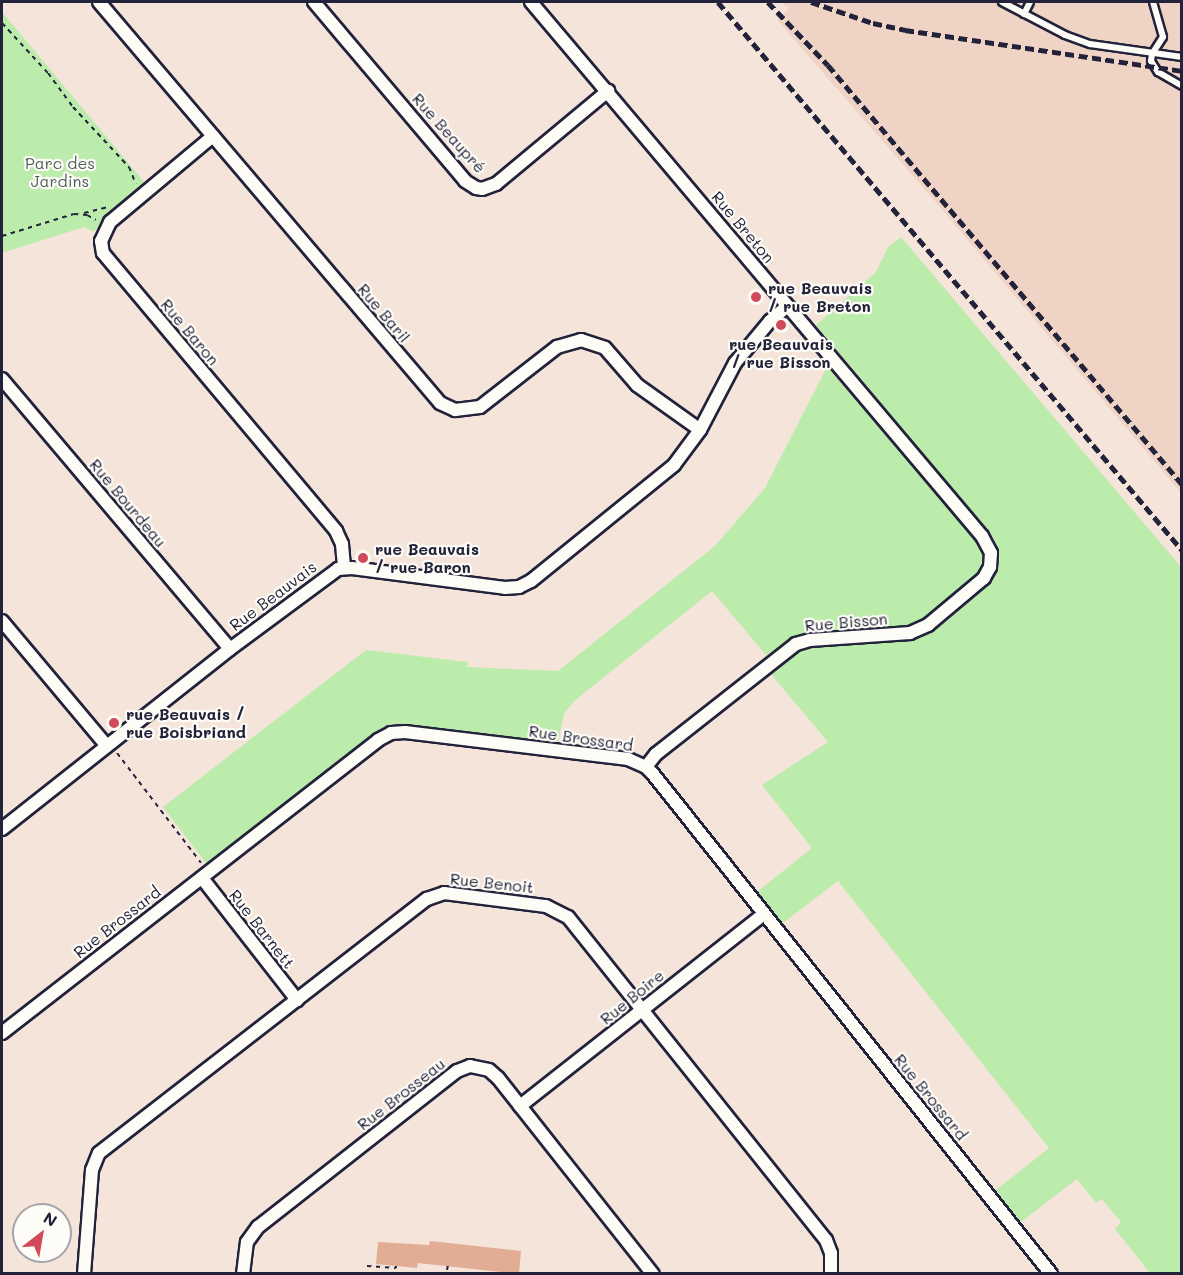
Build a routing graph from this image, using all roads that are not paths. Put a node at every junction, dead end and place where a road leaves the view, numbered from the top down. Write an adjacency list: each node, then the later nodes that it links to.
1 (101, 2): 12 (street, Rue Baril)
2 (314, 2): 11 (street, Rue Beaupré)
3 (531, 2): 11 (street, Rue Breton)
4 (1002, 2): 7 (lane)
5 (1030, 2): 7 (lane)
6 (1153, 2): 8 (lane)
7 (1024, 14): 8 (lane)
8 (1152, 54): 9 (lane); 10 (lane)
9 (1182, 57)
10 (1182, 86)
11 (608, 91): 13 (street, Rue Breton)
12 (213, 136): 15 (street, Rue Baril); 17 (street, Rue Baron)
13 (787, 306): 15 (street, Rue Beauvais); 16 (street, Rue Breton)
14 (2, 379): 19 (street, Rue Bourdeau)
15 (700, 430): 17 (street, Rue Beauvais)
16 (992, 560): 21 (street, Rue Bisson)
17 (344, 568): 19 (street, Rue Beauvais)
18 (2, 621): 20 (street)
19 (230, 650): 20 (street, Rue Beauvais)
20 (111, 749): 22 (street, Rue Beauvais)
21 (646, 767): 23 (street, Rue Brossard); 24 (street, Rue Brossard)
22 (2, 829)
23 (202, 872): 25 (street, Rue Barnett); 27 (street, Rue Brossard)
24 (764, 914): 26 (street, Rue Boire); 33 (street, Rue Brossard)
25 (297, 1000): 26 (street, Rue Benoit); 29 (street, Rue Benoit)
26 (642, 1009): 28 (street, Rue Boire); 32 (street, Rue Benoit)
27 (2, 1033)
28 (520, 1106): 30 (street, Rue Brosseau); 31 (street, Rue Brosseau)
29 (84, 1274)
30 (243, 1274)
31 (653, 1274)
32 (831, 1274)
33 (1051, 1274)

